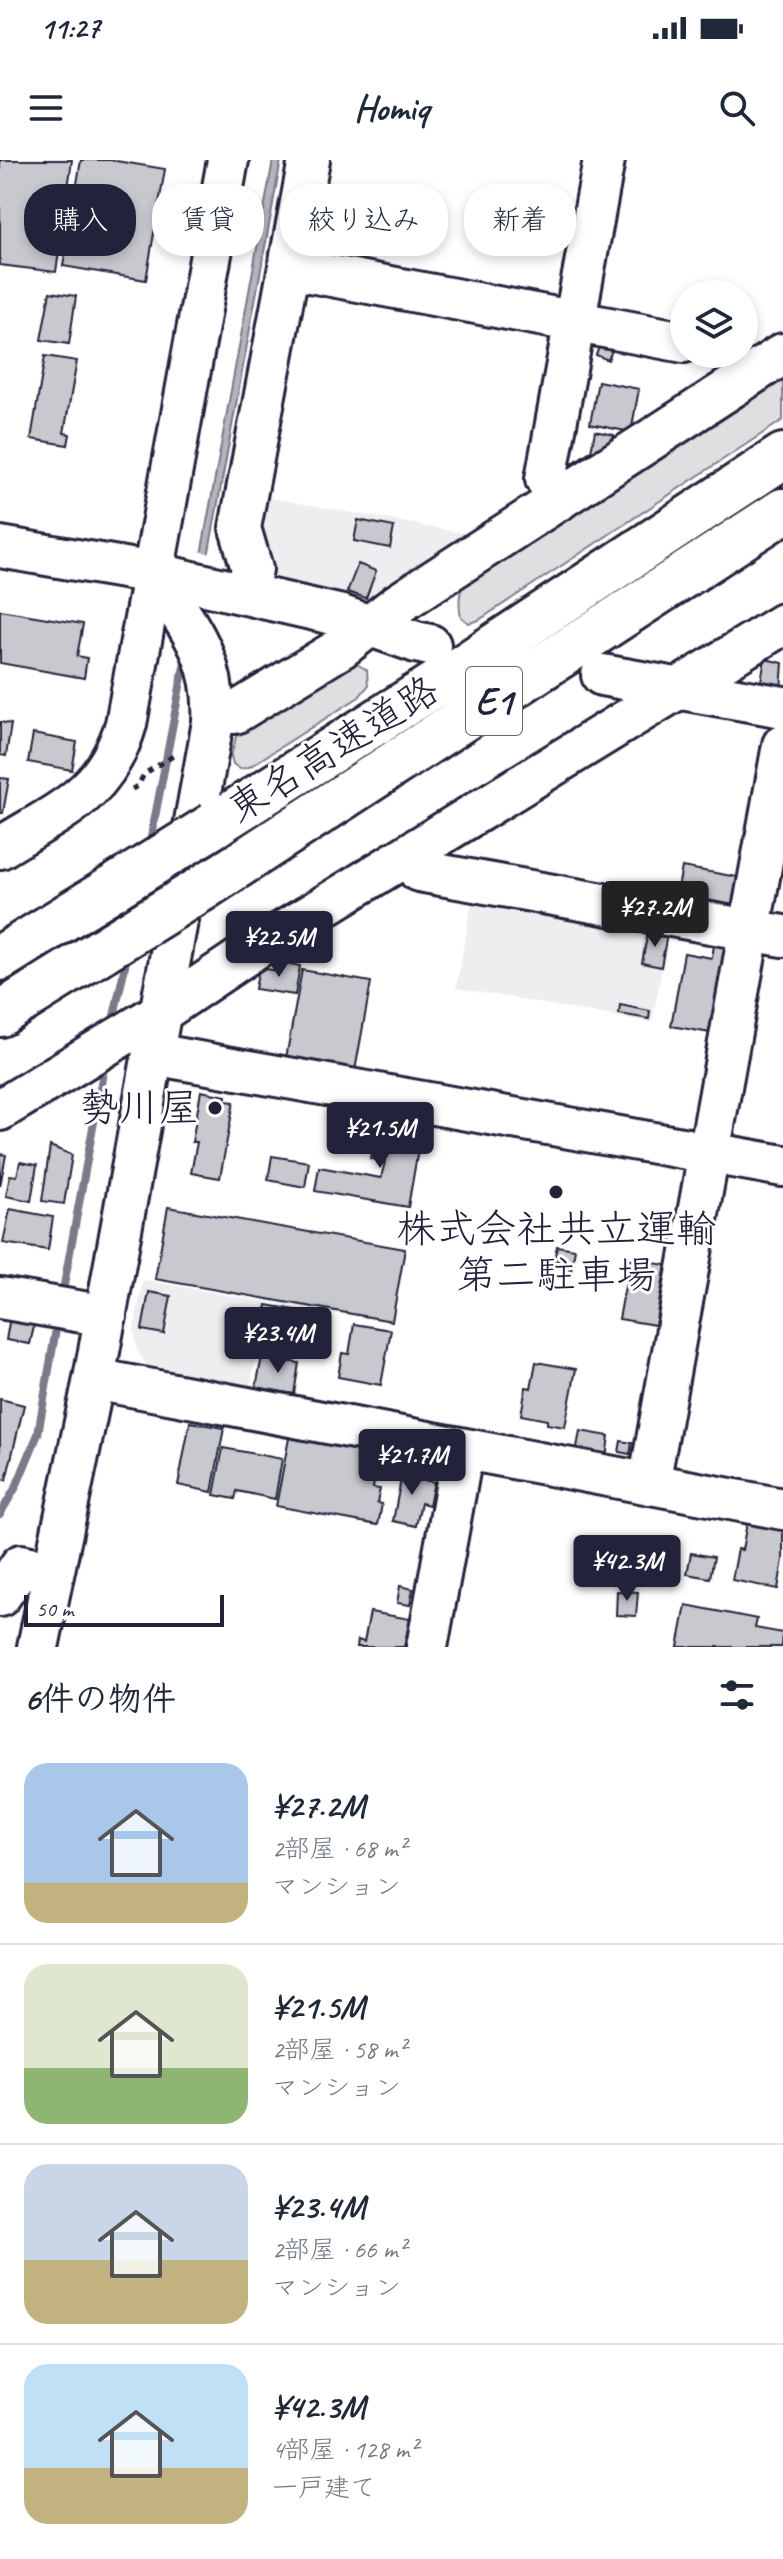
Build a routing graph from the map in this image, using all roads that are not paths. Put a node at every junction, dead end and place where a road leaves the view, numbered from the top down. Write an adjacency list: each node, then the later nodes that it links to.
1 (228, 160): 12 (street)
2 (309, 160): 4 (street)
3 (604, 160): 5 (street)
4 (289, 268): 5 (street); 13 (street)
5 (575, 321): 6 (street); 9 (street)
6 (670, 339)
7 (760, 360): 9 (street)
8 (783, 456): 25 (highway, 東名高速道路 / E1, bridge)
9 (559, 500): 15 (street)
10 (783, 511): 26 (highway, 東名高速道路 / E1, bridge)
11 (0, 547): 12 (street)
12 (169, 586): 13 (street); 20 (street); 22 (street)
13 (232, 591): 15 (street)
14 (783, 624): 18 (street)
15 (370, 626): 16 (street); 20 (street)
16 (430, 645)
17 (602, 675): 18 (street)
18 (678, 689): 19 (street); 23 (street)
19 (783, 707)
20 (214, 712): 27 (street)
21 (783, 745): 24 (street)
22 (0, 848)
23 (409, 854): 24 (street); 27 (street)
24 (766, 933): 29 (street)
25 (0, 958)
26 (0, 1014)
27 (152, 1030): 28 (street); 29 (street); 32 (street)
28 (0, 1110)
29 (709, 1153): 30 (street); 35 (street)
30 (783, 1166)
31 (0, 1298): 32 (street)
32 (82, 1312): 33 (street)
33 (94, 1379): 34 (street); 37 (street)
34 (463, 1449): 35 (street); 40 (street)
35 (649, 1484): 36 (street)
36 (783, 1509)
37 (53, 1572): 38 (street); 39 (street)
38 (0, 1596)
39 (38, 1647)
40 (427, 1647)

